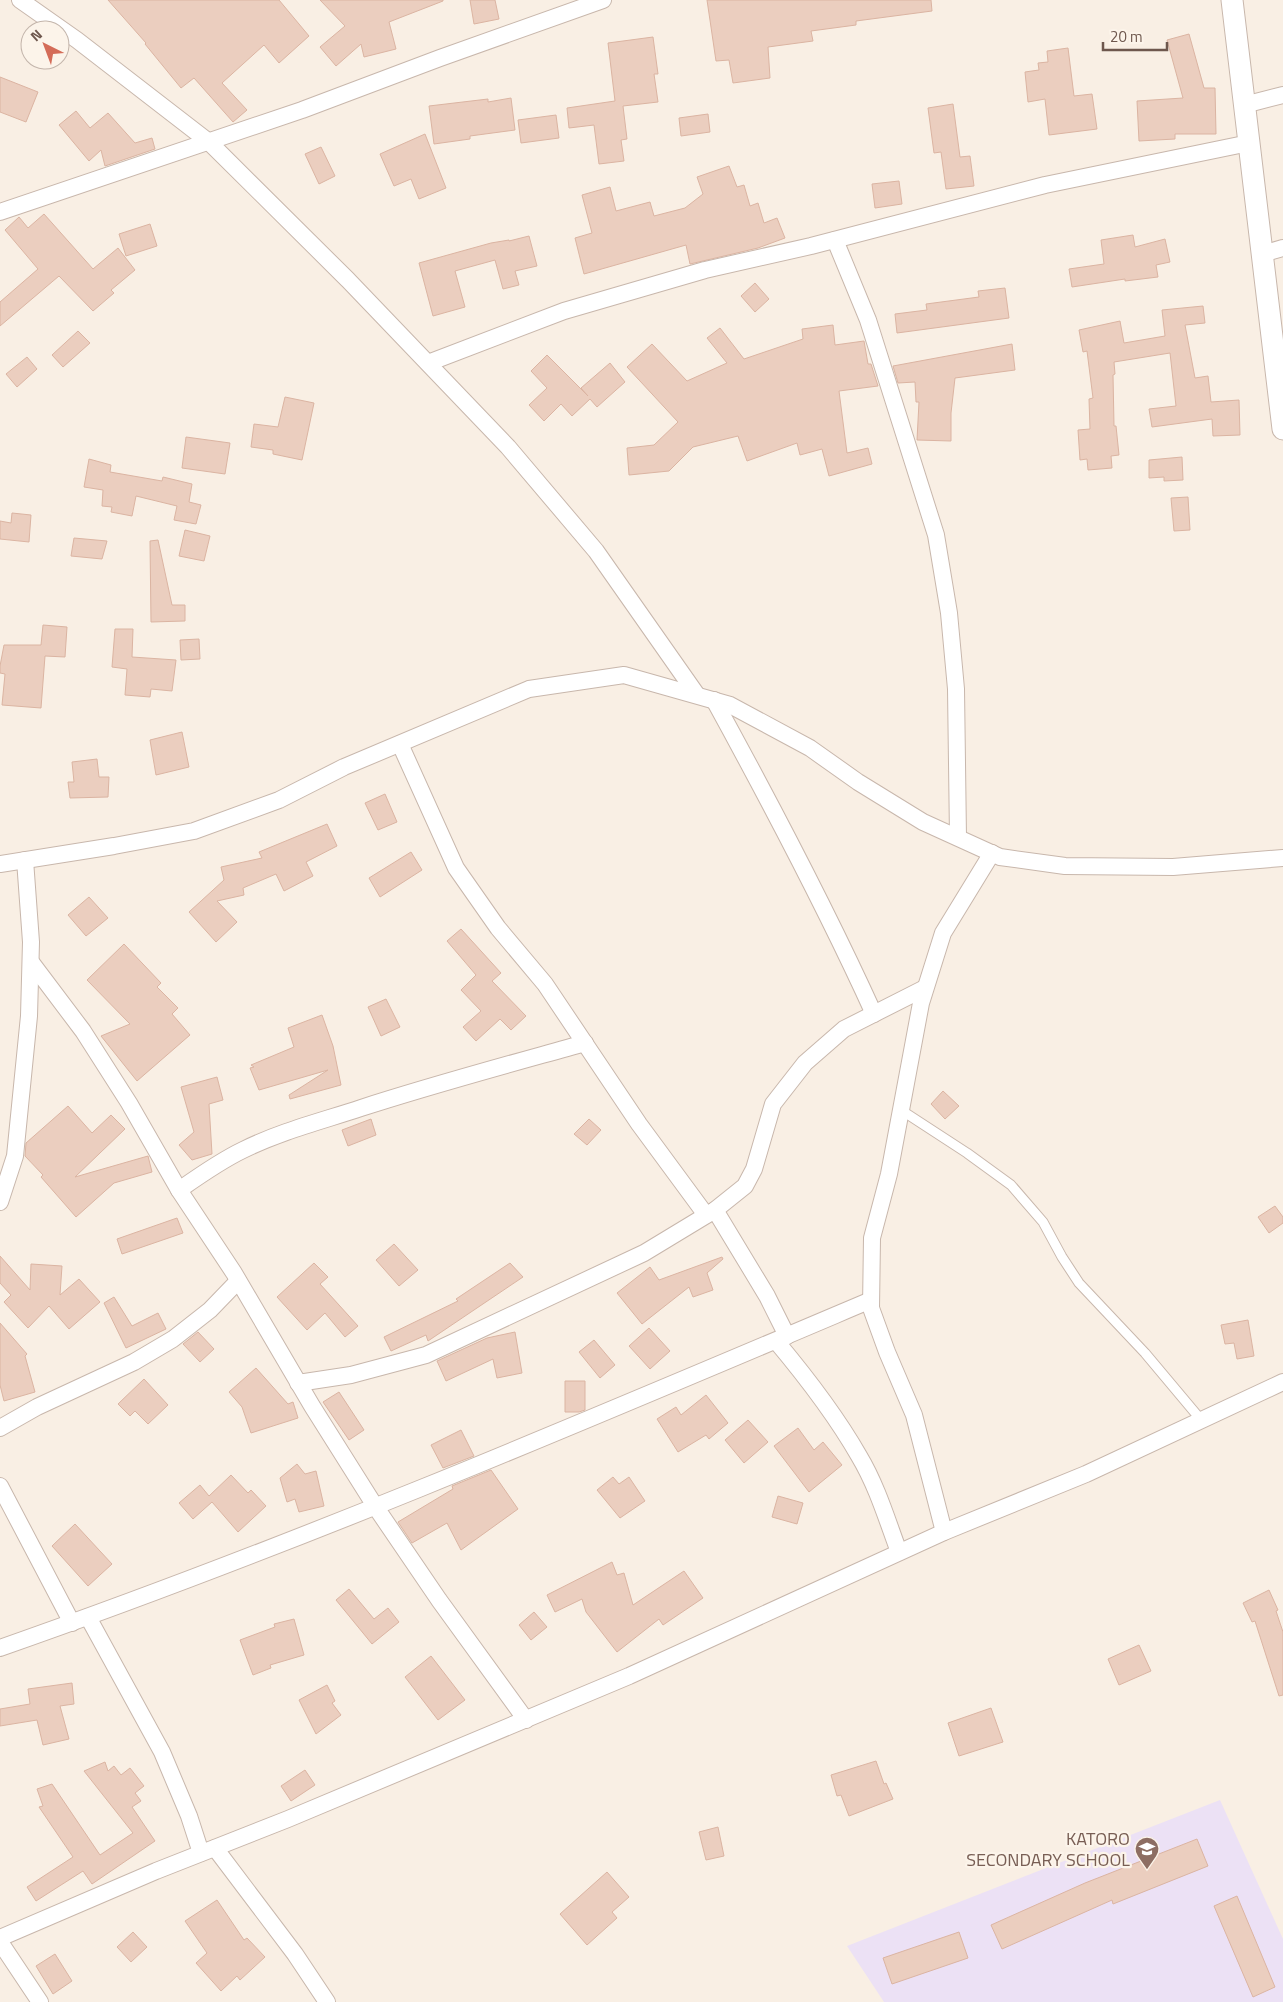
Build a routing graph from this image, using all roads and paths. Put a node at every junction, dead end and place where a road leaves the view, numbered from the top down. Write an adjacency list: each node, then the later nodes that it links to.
1 (20, 0): 6 (street)
2 (603, 0): 6 (street)
3 (1232, 0): 5 (street)
4 (1283, 95): 5 (street)
5 (1244, 105): 7 (street)
6 (209, 142): 8 (street); 12 (street)
7 (1249, 144): 9 (street); 11 (street)
8 (0, 212)
9 (834, 240): 12 (street); 17 (street)
10 (1283, 248): 11 (street)
11 (1262, 254): 13 (street)
12 (428, 363): 14 (street)
13 (1283, 429)
14 (697, 694): 15 (street); 16 (street)
15 (714, 700): 17 (street); 24 (street)
16 (400, 744): 20 (street); 25 (street)
17 (958, 837): 18 (street)
18 (992, 853): 19 (street); 23 (street)
19 (1283, 858)
20 (25, 860): 21 (street); 22 (street)
21 (0, 864)
22 (31, 962): 27 (street); 28 (street)
23 (925, 988): 24 (street); 26 (street)
24 (874, 1014): 29 (street)
25 (584, 1043): 27 (street); 29 (street)
26 (901, 1110): 31 (street); 35 (lane)
27 (178, 1190): 30 (street)
28 (0, 1202)
29 (710, 1213): 32 (street); 34 (street)
30 (238, 1281): 34 (street); 36 (street)
31 (871, 1300): 32 (street); 39 (street)
32 (782, 1338): 38 (street); 40 (street)
33 (1283, 1382): 35 (street)
34 (298, 1383): 38 (street)
35 (1202, 1421): 39 (street)
36 (0, 1428)
37 (0, 1486): 41 (street)
38 (376, 1506): 41 (street); 43 (street)
39 (944, 1532): 40 (street)
40 (899, 1552): 43 (street)
41 (80, 1620): 42 (street); 44 (street)
42 (0, 1648)
43 (526, 1720): 44 (street)
44 (208, 1851): 45 (street); 48 (street)
45 (0, 1938)
46 (0, 1942): 47 (street)
47 (40, 2002)
48 (327, 2002)

